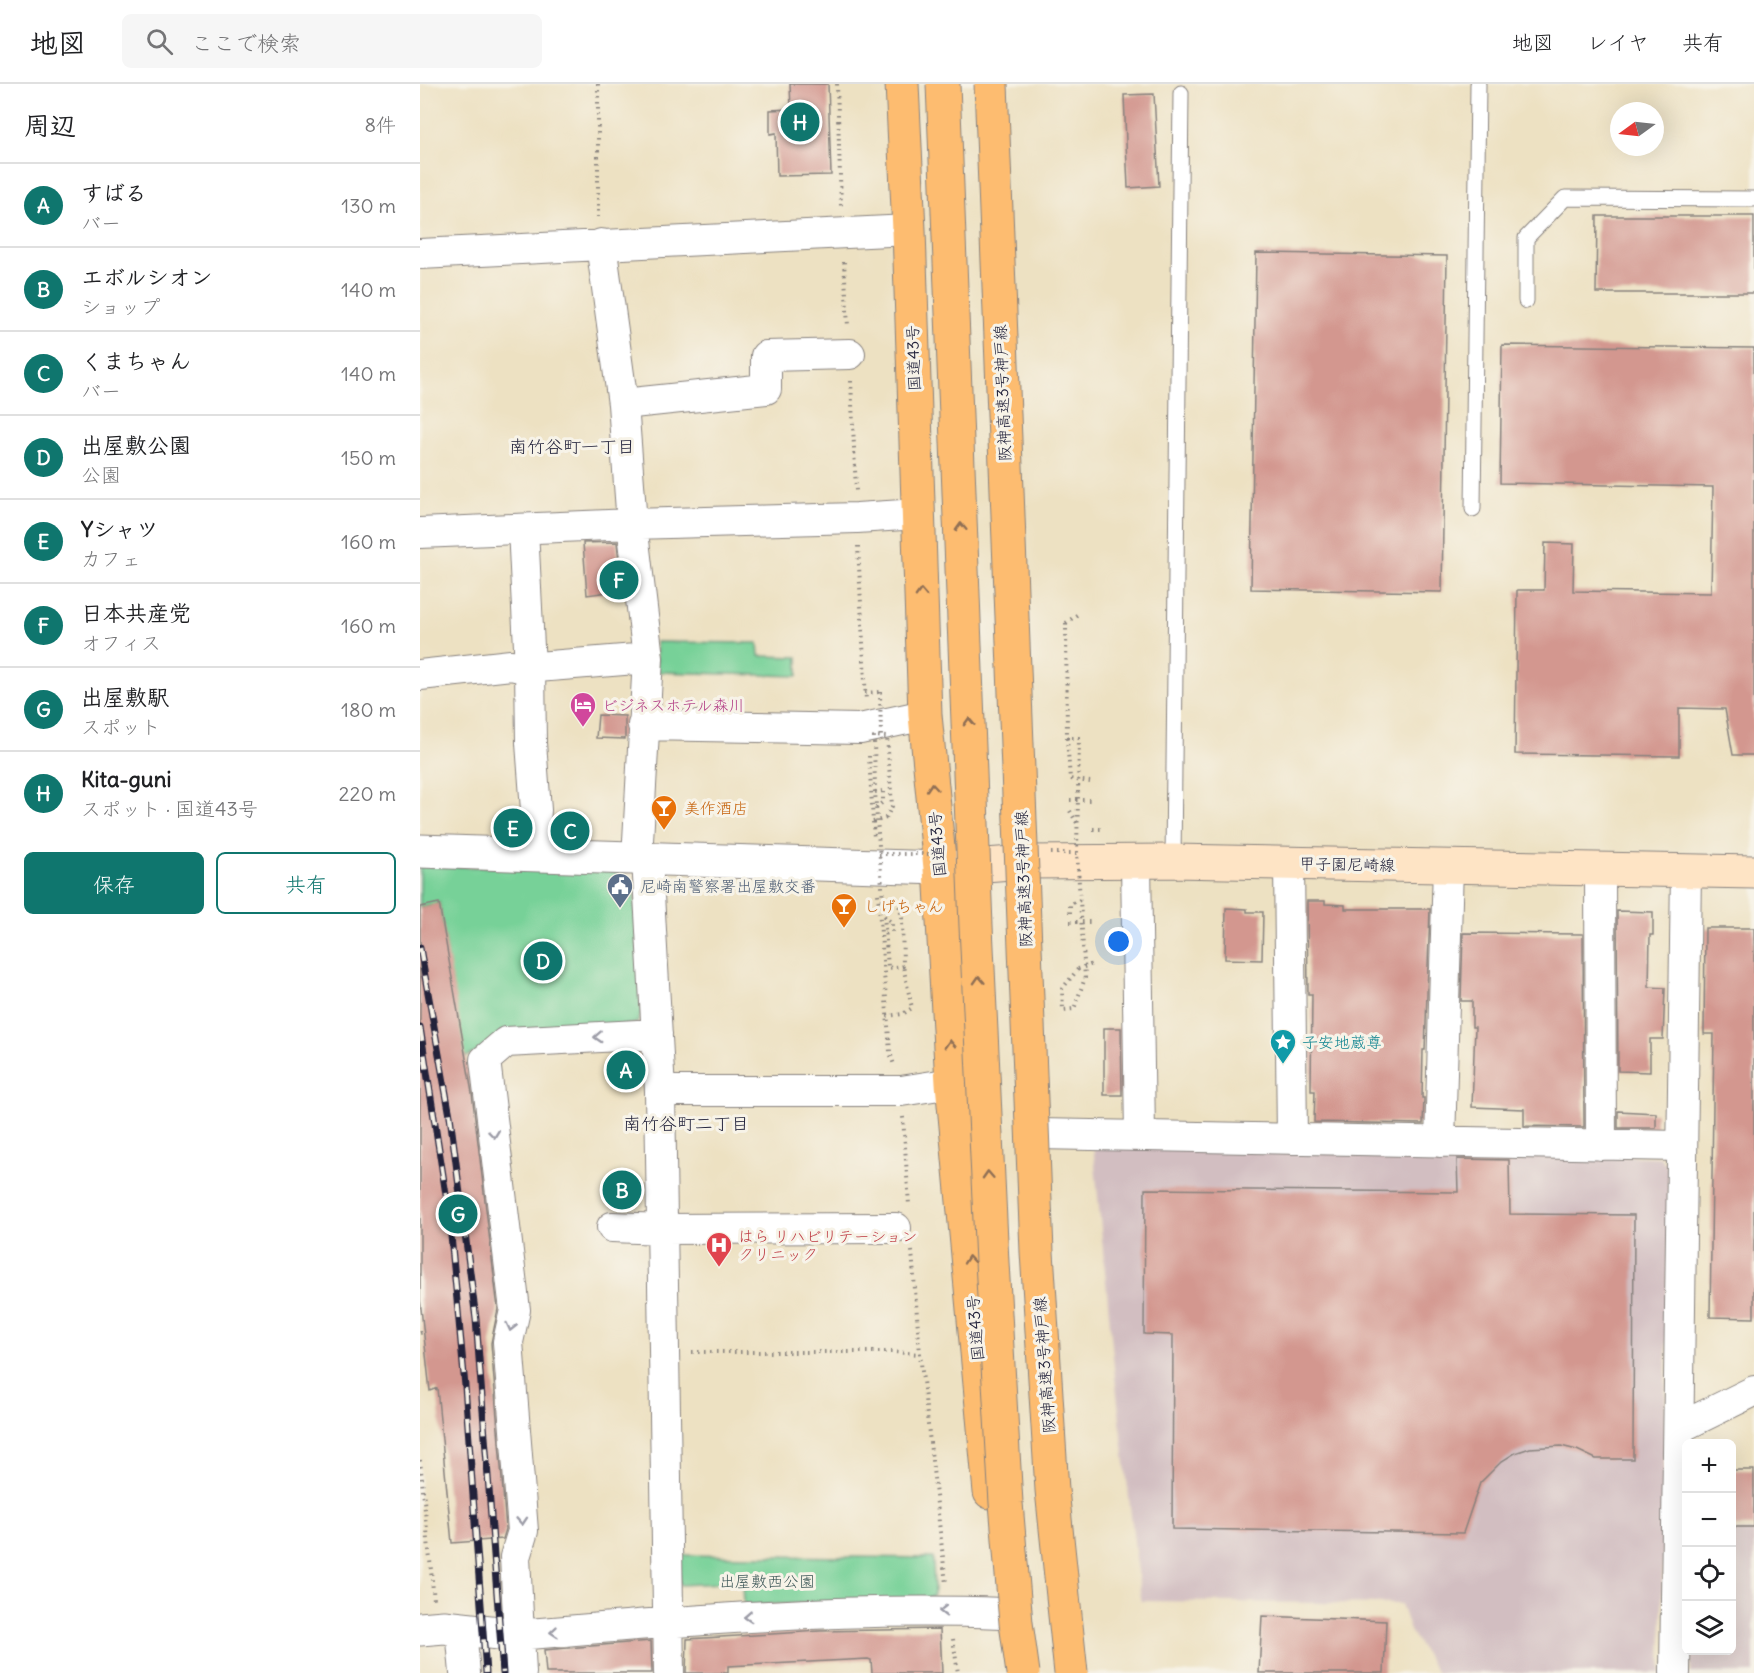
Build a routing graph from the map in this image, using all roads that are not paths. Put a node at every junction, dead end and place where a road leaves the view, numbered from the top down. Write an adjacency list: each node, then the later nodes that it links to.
1 (902, 84): 8 (highway, 国道43号)
2 (943, 84): 59 (highway, one-way to 2, bridge)
3 (991, 84): 60 (highway, 阪神高速3号神戸線, bridge)
4 (996, 84): 29 (highway)
5 (1478, 84): 14 (lane)
6 (1182, 93): 28 (lane)
7 (1754, 199): 11 (lane)
8 (909, 230): 9 (street); 15 (highway, 国道43号)
9 (599, 245): 10 (street); 13 (street)
10 (420, 254)
11 (1526, 301)
12 (850, 354): 13 (street)
13 (623, 404): 16 (street)
14 (1473, 509)
15 (918, 514): 16 (street); 22 (highway, 国道43号, one-way to 15)
16 (632, 524): 17 (street); 19 (street)
17 (523, 529): 18 (street); 20 (street)
18 (420, 533)
19 (648, 658): 20 (street); 23 (street)
20 (530, 667): 21 (street); 25 (street)
21 (420, 675)
22 (925, 715): 23 (street); 32 (highway, 国道43号, one-way to 22)
23 (643, 725): 26 (street)
24 (420, 851): 25 (street)
25 (533, 854): 26 (street)
26 (642, 859): 32 (street); 36 (street)
27 (1136, 861): 28 (main road, 甲子園尼崎線); 29 (main road, 甲子園尼崎線); 40 (street)
28 (1173, 861): 30 (main road, 甲子園尼崎線)
29 (1026, 862): 32 (main road, 甲子園尼崎線); 39 (highway)
30 (1289, 863): 31 (main road, 甲子園尼崎線); 41 (street)
31 (1449, 866): 33 (main road, 甲子園尼崎線); 42 (street)
32 (940, 868): 37 (highway, 国道43号, one-way to 32)
33 (1600, 869): 34 (main road, 甲子園尼崎線); 43 (street)
34 (1686, 870): 35 (main road, 甲子園尼崎線); 44 (street)
35 (1754, 872)
36 (657, 1034): 38 (street); 54 (street, one-way to 54)
37 (952, 1083): 38 (street); 50 (highway, 国道43号, one-way to 37)
38 (660, 1091): 46 (street)
39 (1038, 1134): 40 (street); 61 (highway)
40 (1140, 1136): 41 (street)
41 (1292, 1139): 42 (street)
42 (1440, 1142): 43 (street)
43 (1601, 1145): 44 (street)
44 (1682, 1146): 49 (street)
45 (612, 1227): 46 (street)
46 (662, 1229): 47 (street); 52 (street)
47 (906, 1231)
48 (1754, 1391): 49 (street)
49 (1679, 1428): 62 (street)
50 (1002, 1613): 52 (street, one-way to 52); 58 (highway, 国道43号)
51 (427, 1615): 53 (street)
52 (668, 1622): 54 (street, one-way to 54); 57 (street)
53 (461, 1629): 54 (street); 55 (street)
54 (518, 1635): 56 (street)
55 (465, 1673)
56 (520, 1673)
57 (669, 1673)
58 (1010, 1673)
59 (1023, 1673)
60 (1071, 1673)
61 (1078, 1673)
62 (1675, 1673)

